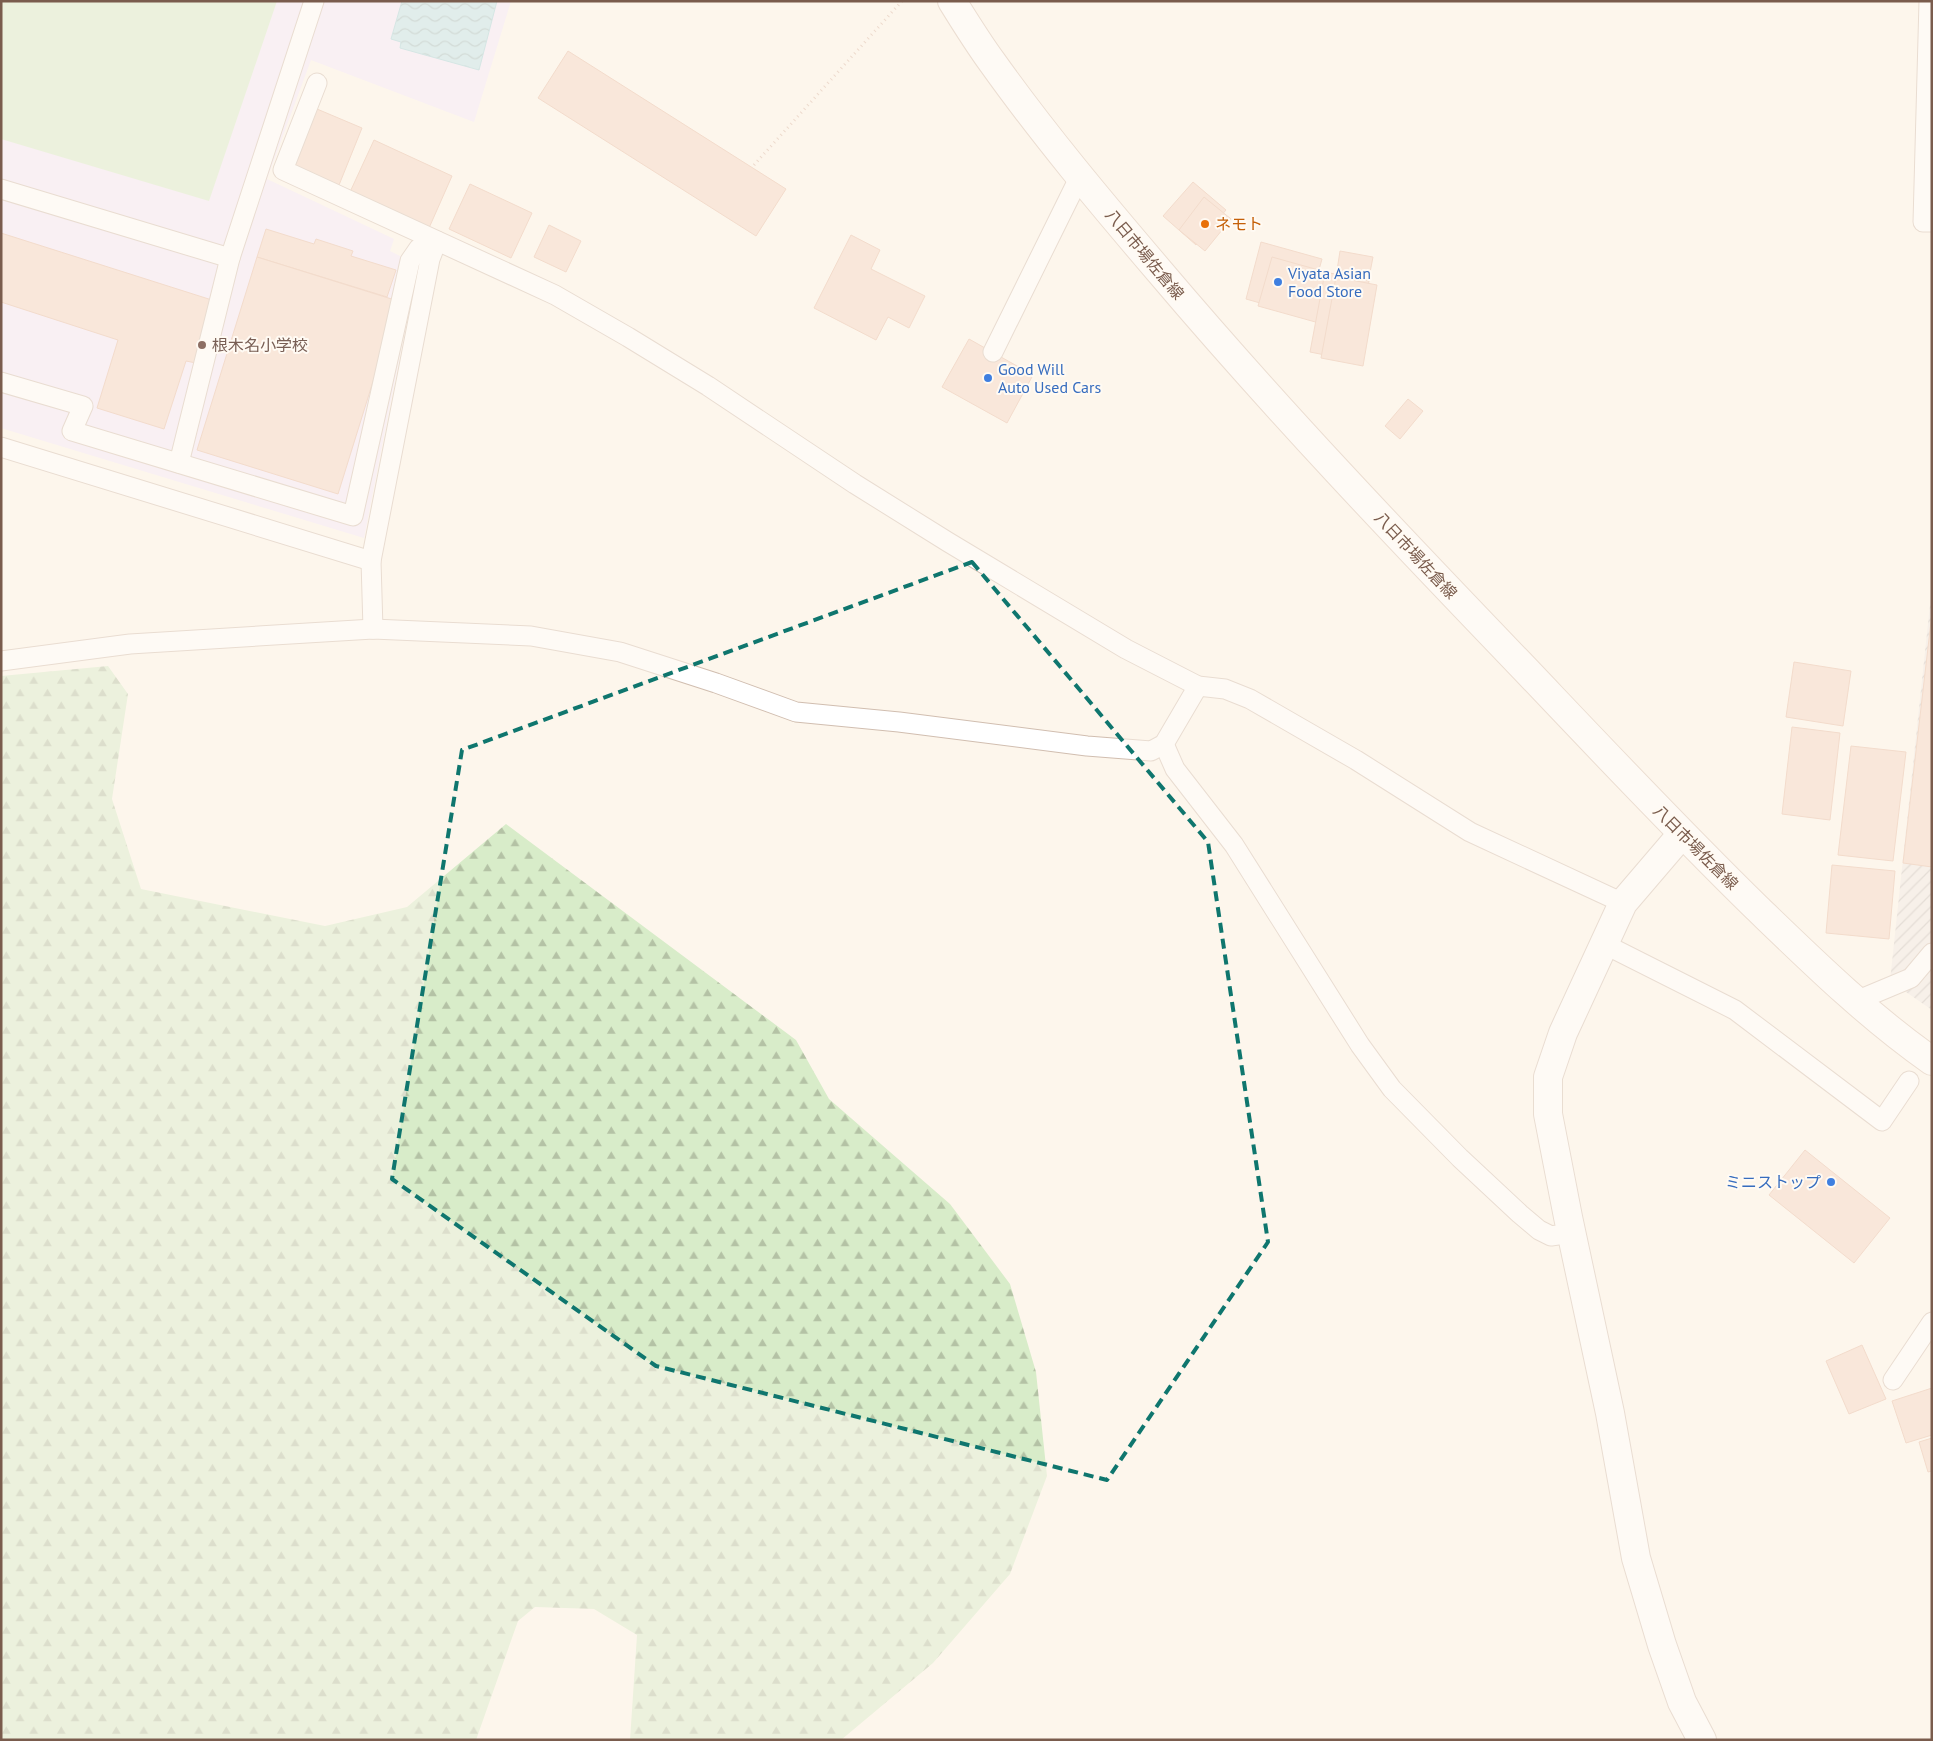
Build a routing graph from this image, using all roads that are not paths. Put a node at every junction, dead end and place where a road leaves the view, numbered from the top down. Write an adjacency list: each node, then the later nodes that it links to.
1 (314, 1): 9 (lane)
2 (952, 1): 5 (main road, 八日市場佐倉線)
3 (1929, 1): 7 (lane)
4 (317, 83): 8 (lane)
5 (1080, 176): 10 (lane); 19 (main road, 八日市場佐倉線)
6 (1, 189): 9 (lane)
7 (1932, 222)
8 (437, 241): 13 (lane); 14 (lane); 17 (lane)
9 (230, 258): 13 (lane)
10 (993, 352)
11 (1, 382): 13 (lane)
12 (1, 447): 14 (lane)
13 (179, 464)
14 (371, 561): 15 (lane)
15 (373, 629): 16 (lane); 18 (lane)
16 (1, 661)
17 (1198, 686): 18 (lane); 20 (lane)
18 (1164, 744): 26 (lane)
19 (1682, 834): 20 (main road); 23 (main road, 八日市場佐倉線)
20 (1623, 903): 21 (main road)
21 (1604, 944): 25 (lane); 26 (main road)
22 (1932, 953): 23 (lane)
23 (1856, 1002): 24 (main road, 八日市場佐倉線)
24 (1932, 1061)
25 (1909, 1081)
26 (1571, 1233): 29 (main road)
27 (1932, 1322): 28 (lane)
28 (1893, 1380)
29 (1702, 1740)

